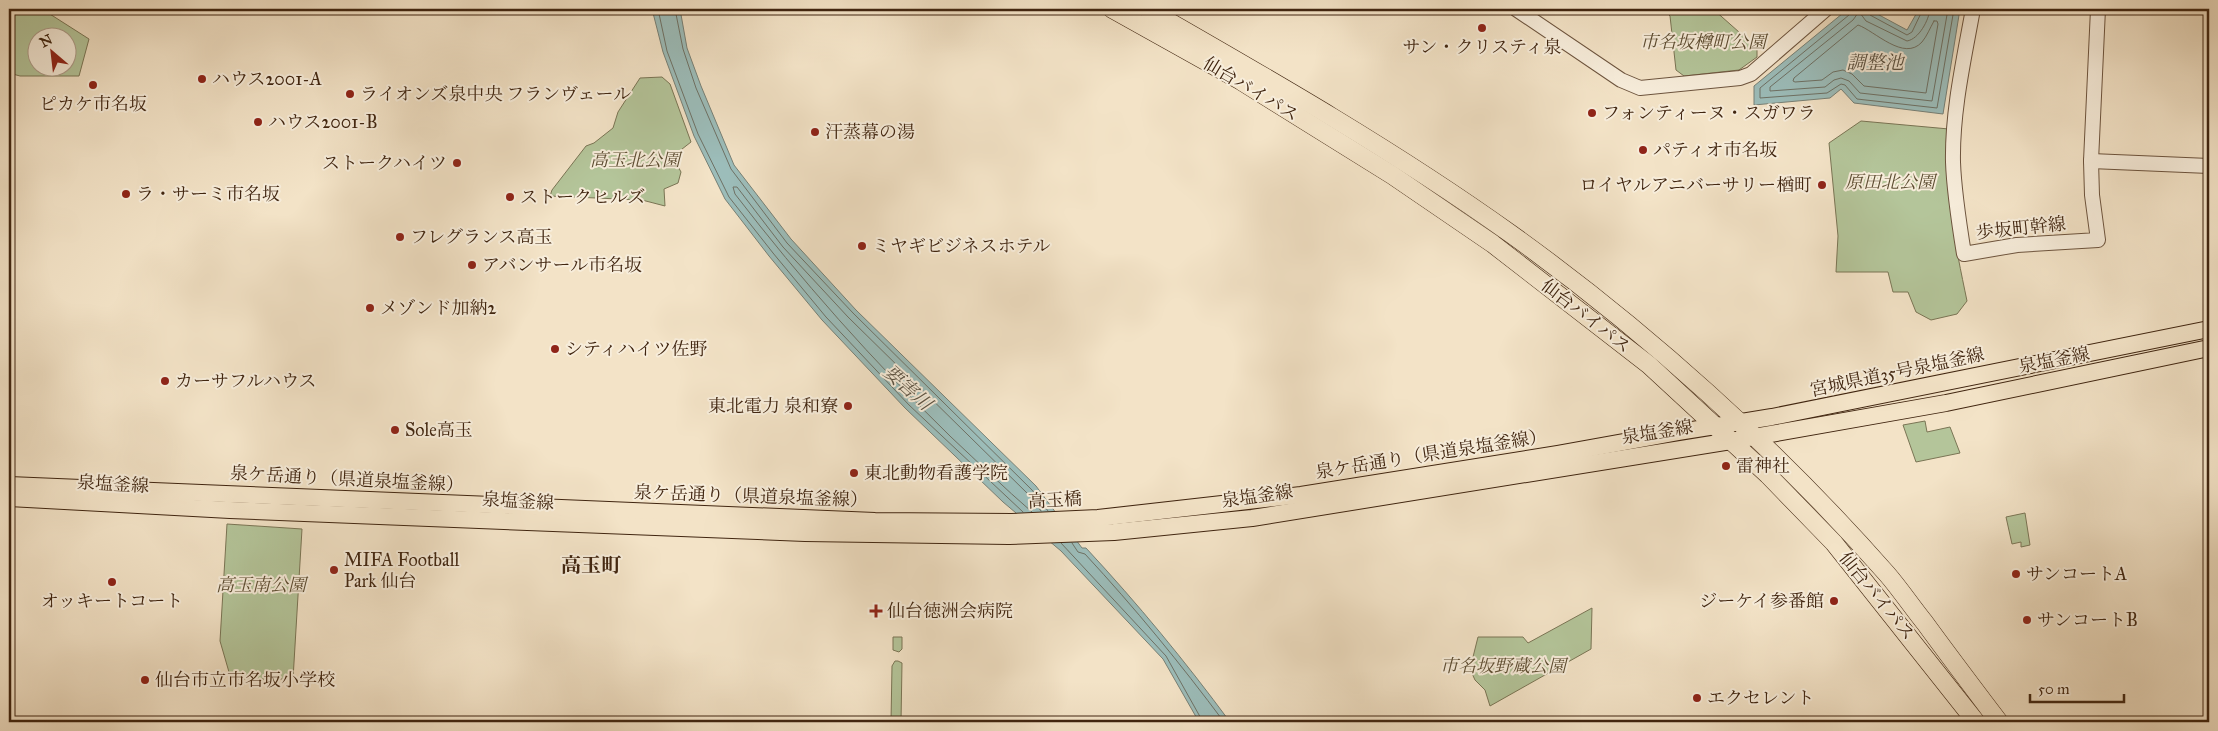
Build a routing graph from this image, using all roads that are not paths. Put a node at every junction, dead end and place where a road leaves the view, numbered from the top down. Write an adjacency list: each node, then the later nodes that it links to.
1 (1112, 9): 12 (highway, 仙台バイパス)
2 (1147, 9): 11 (highway, 仙台バイパス)
3 (1516, 9): 4 (street)
4 (1826, 9)
5 (1973, 9): 7 (street, 歩坂町幹線)
6 (2098, 9): 7 (street, 歩坂町幹線)
7 (2091, 161): 8 (street)
8 (2209, 166)
9 (2209, 329): 11 (main road, 宮城県道35号泉塩釜線)
10 (2209, 348): 13 (main road, 泉塩釜線)
11 (1739, 423): 12 (main road, 泉ケ岳通り（県道泉塩釜線）); 13 (highway, 仙台バイパス)
12 (1715, 427): 14 (highway, 仙台バイパス); 17 (main road, 泉ケ岳通り（県道泉塩釜線）)
13 (1753, 436): 14 (main road, 泉塩釜線); 22 (highway, 仙台バイパス)
14 (1731, 441): 19 (main road, 泉塩釜線); 21 (highway, 仙台バイパス)
15 (9, 485): 18 (main road, 泉ケ岳通り（県道泉塩釜線）)
16 (9, 498): 20 (main road, 泉塩釜線)
17 (1098, 518): 18 (main road, 高玉橋)
18 (1012, 522)
19 (1107, 533): 20 (main road, 高玉橋)
20 (1024, 536)
21 (1976, 722)
22 (1999, 722)

